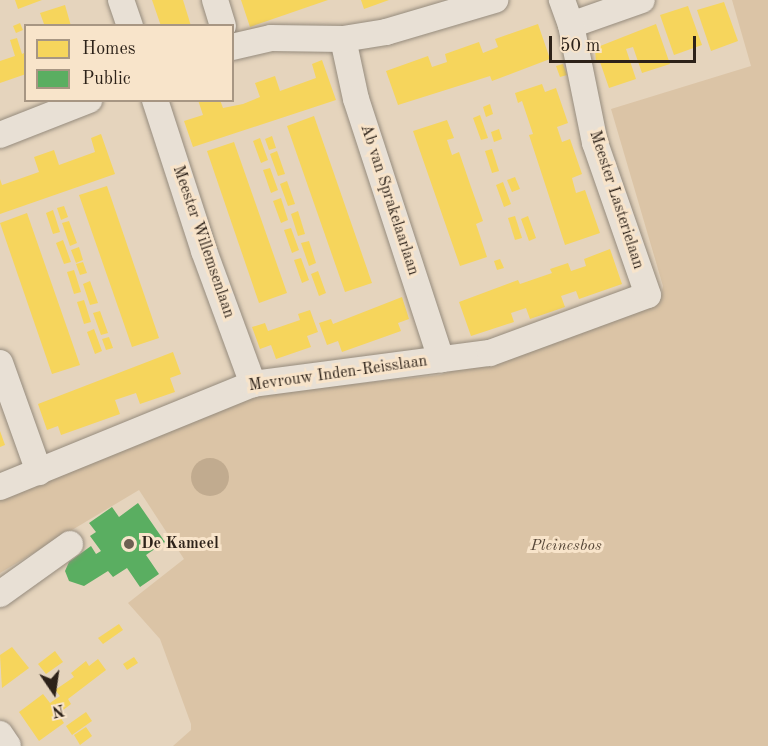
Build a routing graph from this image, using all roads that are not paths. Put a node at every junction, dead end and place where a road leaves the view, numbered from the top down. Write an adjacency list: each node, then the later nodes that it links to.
1 (121, 0): 6 (street)
2 (215, 0): 7 (street)
3 (495, 0): 9 (street)
4 (562, 0): 8 (street, Meester Lasterielaan)
5 (642, 0): 8 (street)
6 (129, 24)
7 (222, 24)
8 (571, 26): 14 (street, Meester Lasterielaan)
9 (343, 39): 10 (street); 15 (street, Ab van Sprakelaarlaan)
10 (234, 47)
11 (84, 102): 13 (street)
12 (156, 102): 17 (street, Meester Willemsenlaan)
13 (0, 135)
14 (648, 295): 15 (street, Mevrouw Inden-Reisslaan)
15 (441, 359): 17 (street, Mevrouw Inden-Reisslaan)
16 (0, 363): 18 (street)
17 (253, 384): 18 (street, Mevrouw Inden-Reisslaan)
18 (39, 472): 19 (street, Mevrouw Inden-Reisslaan)
19 (0, 487)
20 (70, 544): 21 (street)
21 (0, 594)
22 (0, 734): 23 (street)
23 (8, 746)

